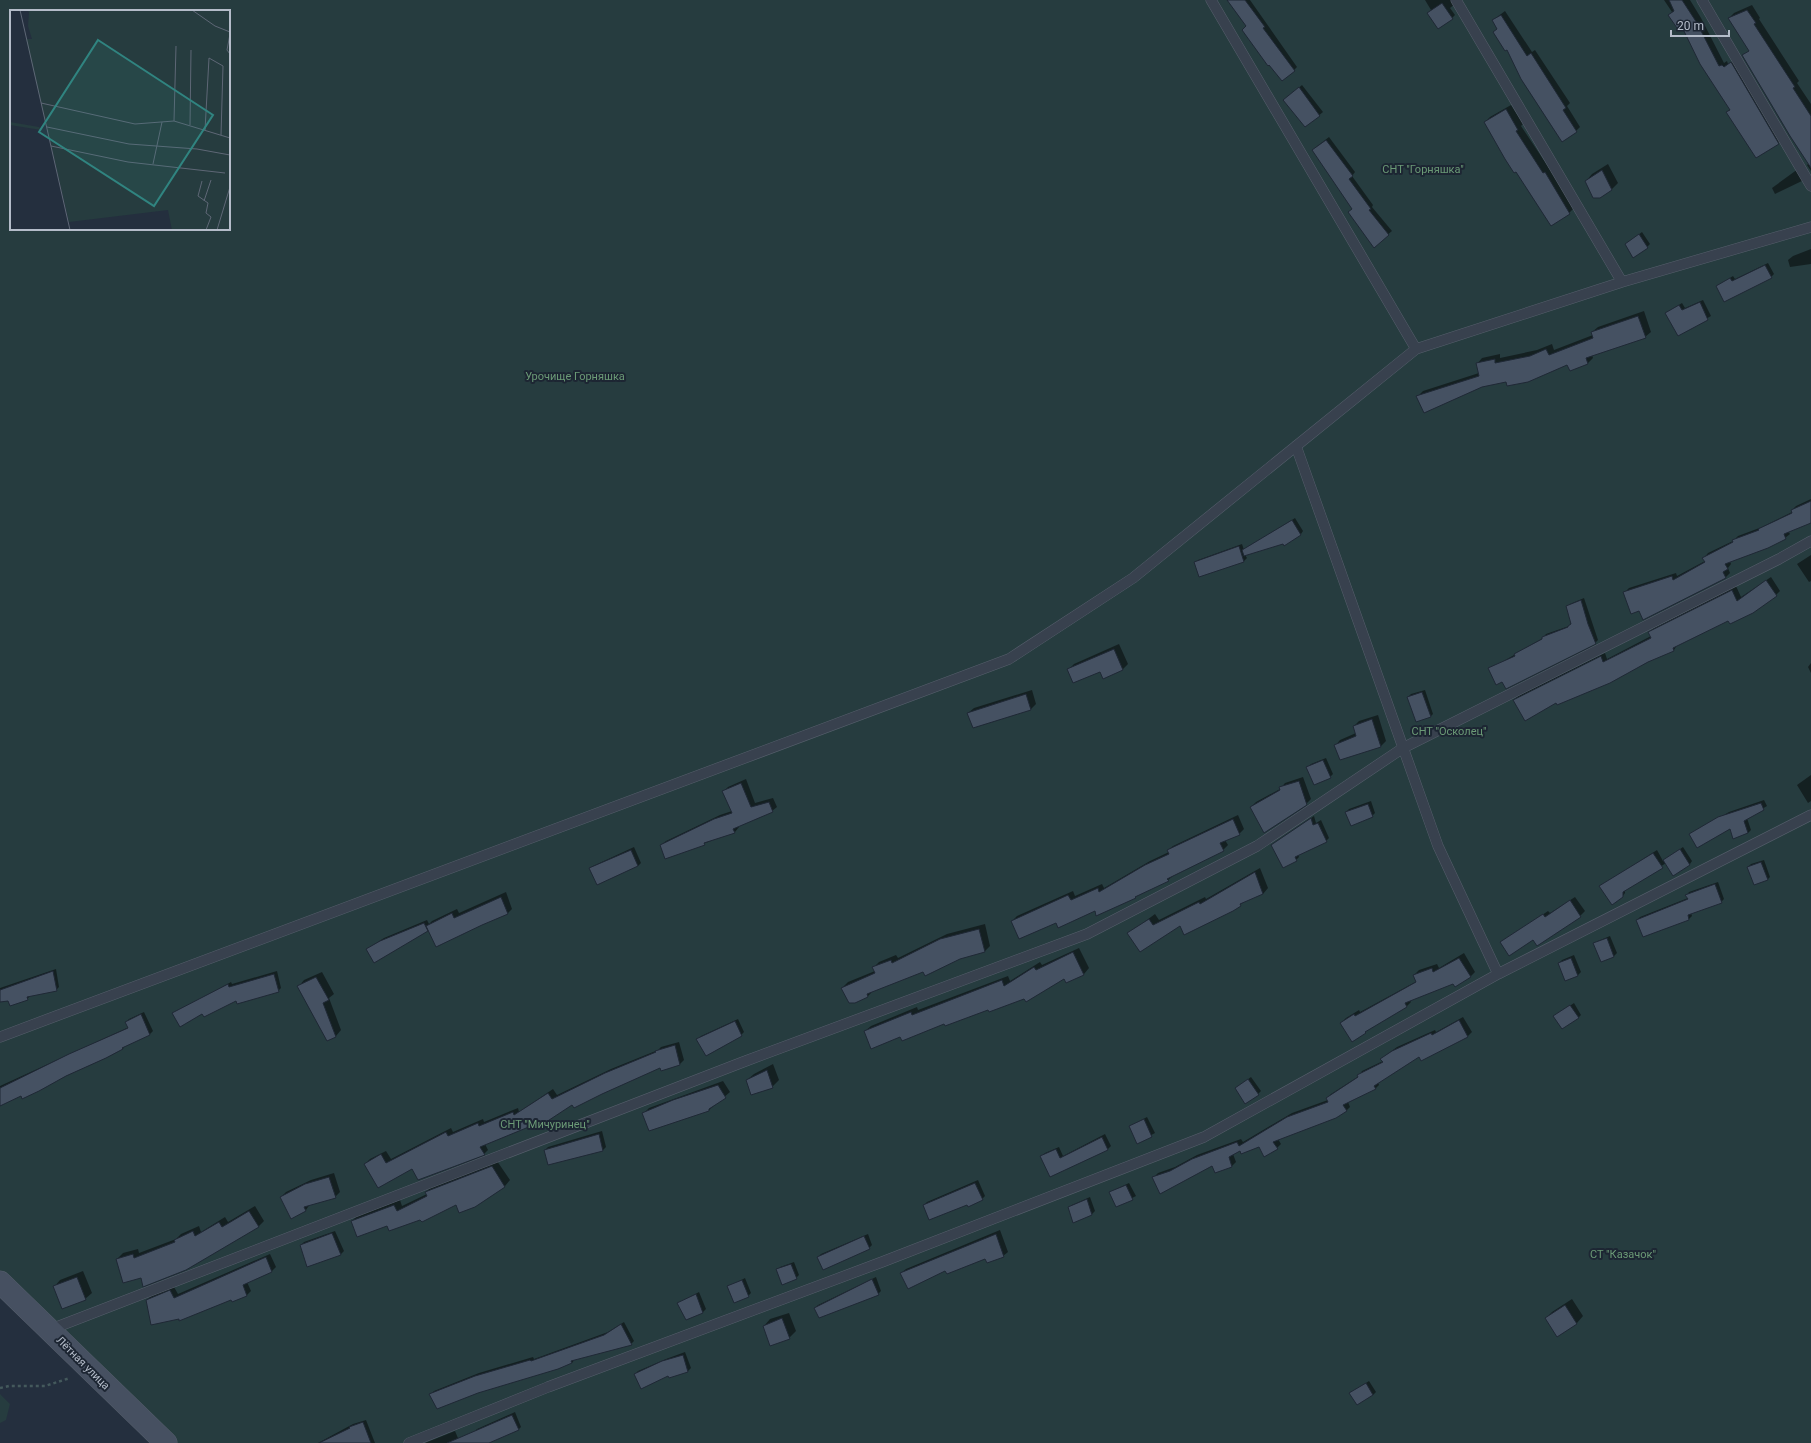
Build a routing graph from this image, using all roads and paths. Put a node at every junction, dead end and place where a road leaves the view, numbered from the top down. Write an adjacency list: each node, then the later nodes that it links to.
1 (1211, 0): 7 (lane)
2 (1456, 0): 6 (lane)
3 (1702, 0): 4 (lane)
4 (1811, 186)
5 (1811, 227): 6 (lane)
6 (1622, 282): 7 (lane)
7 (1416, 350): 8 (lane)
8 (1296, 446): 10 (lane); 13 (lane)
9 (1811, 541): 10 (lane)
10 (1403, 748): 12 (lane); 15 (lane)
11 (1811, 815): 12 (lane)
12 (1498, 974): 19 (lane)
13 (0, 1037)
14 (0, 1282): 15 (street, Лётная улица)
15 (49, 1330): 16 (street, Лётная улица)
16 (92, 1372): 17 (path); 18 (street, Лётная улица)
17 (0, 1388)
18 (166, 1443)
19 (409, 1443)

